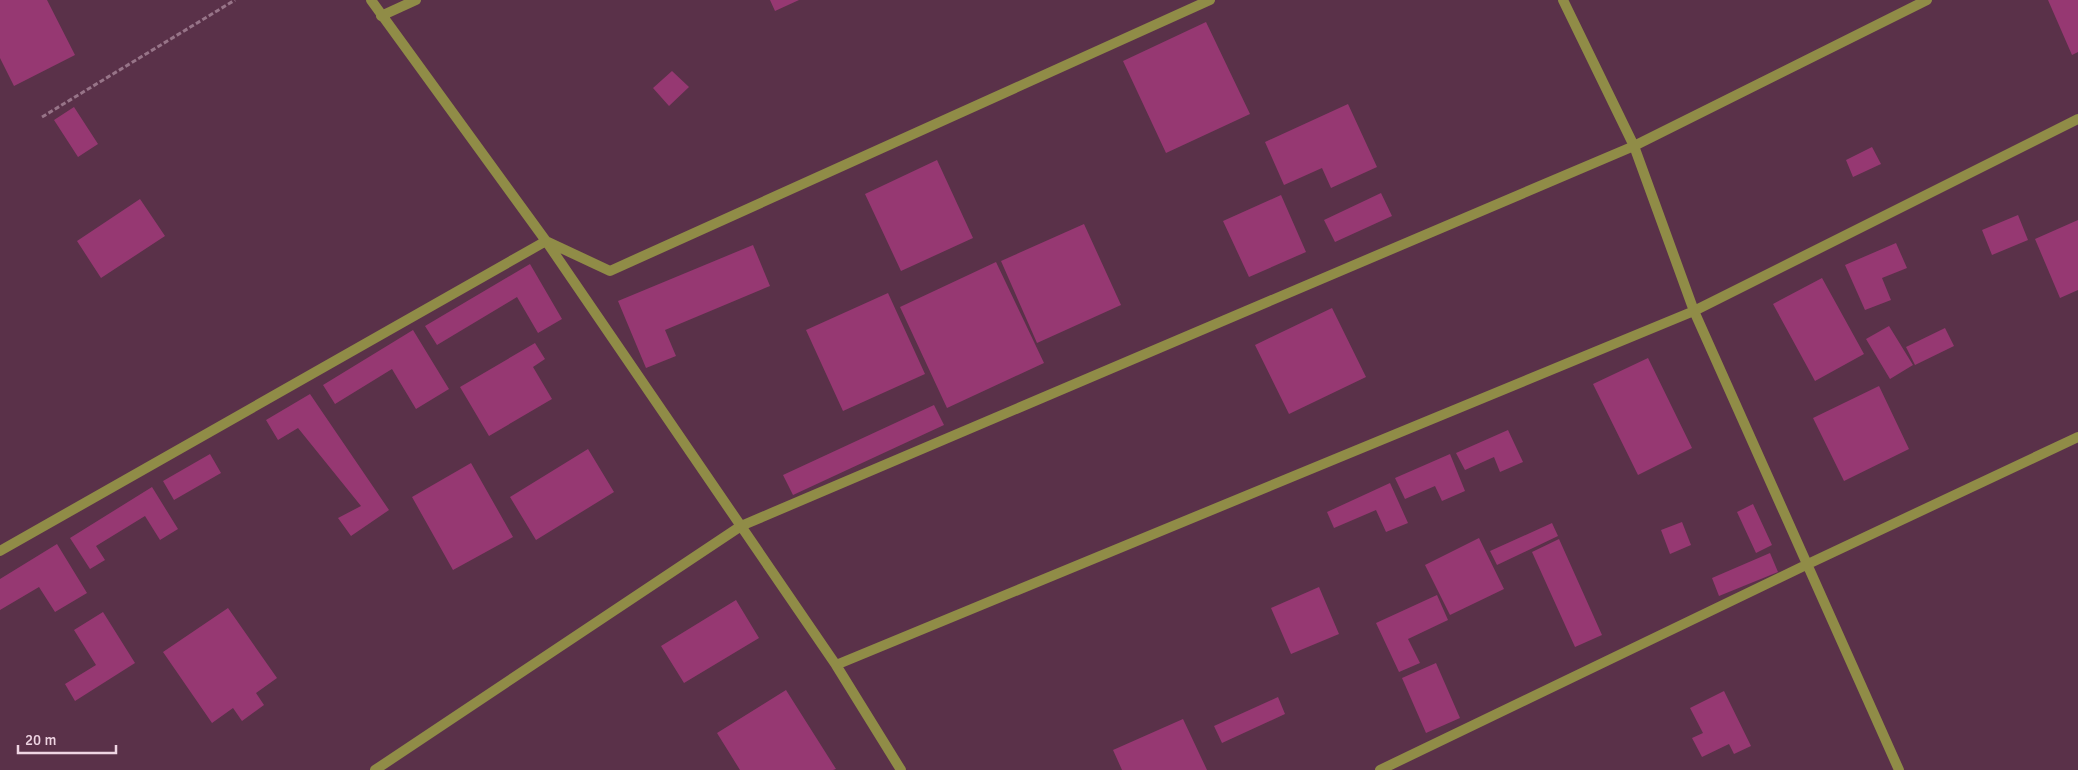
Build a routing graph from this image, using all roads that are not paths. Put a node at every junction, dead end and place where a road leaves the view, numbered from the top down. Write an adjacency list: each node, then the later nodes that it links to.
1 (371, 0): 6 (street)
2 (416, 0): 6 (street)
3 (1210, 0): 9 (street)
4 (1563, 0): 8 (street)
5 (1927, 0): 8 (street)
6 (381, 16): 9 (street)
7 (2078, 119): 10 (street)
8 (1634, 146): 10 (street); 12 (street)
9 (546, 241): 12 (street); 13 (street)
10 (1694, 311): 14 (street); 15 (street)
11 (2078, 437): 14 (street)
12 (741, 526): 15 (street); 16 (street)
13 (0, 551)
14 (1808, 564): 18 (street); 19 (street)
15 (836, 665): 17 (street)
16 (375, 770)
17 (901, 770)
18 (1380, 770)
19 (1899, 770)

